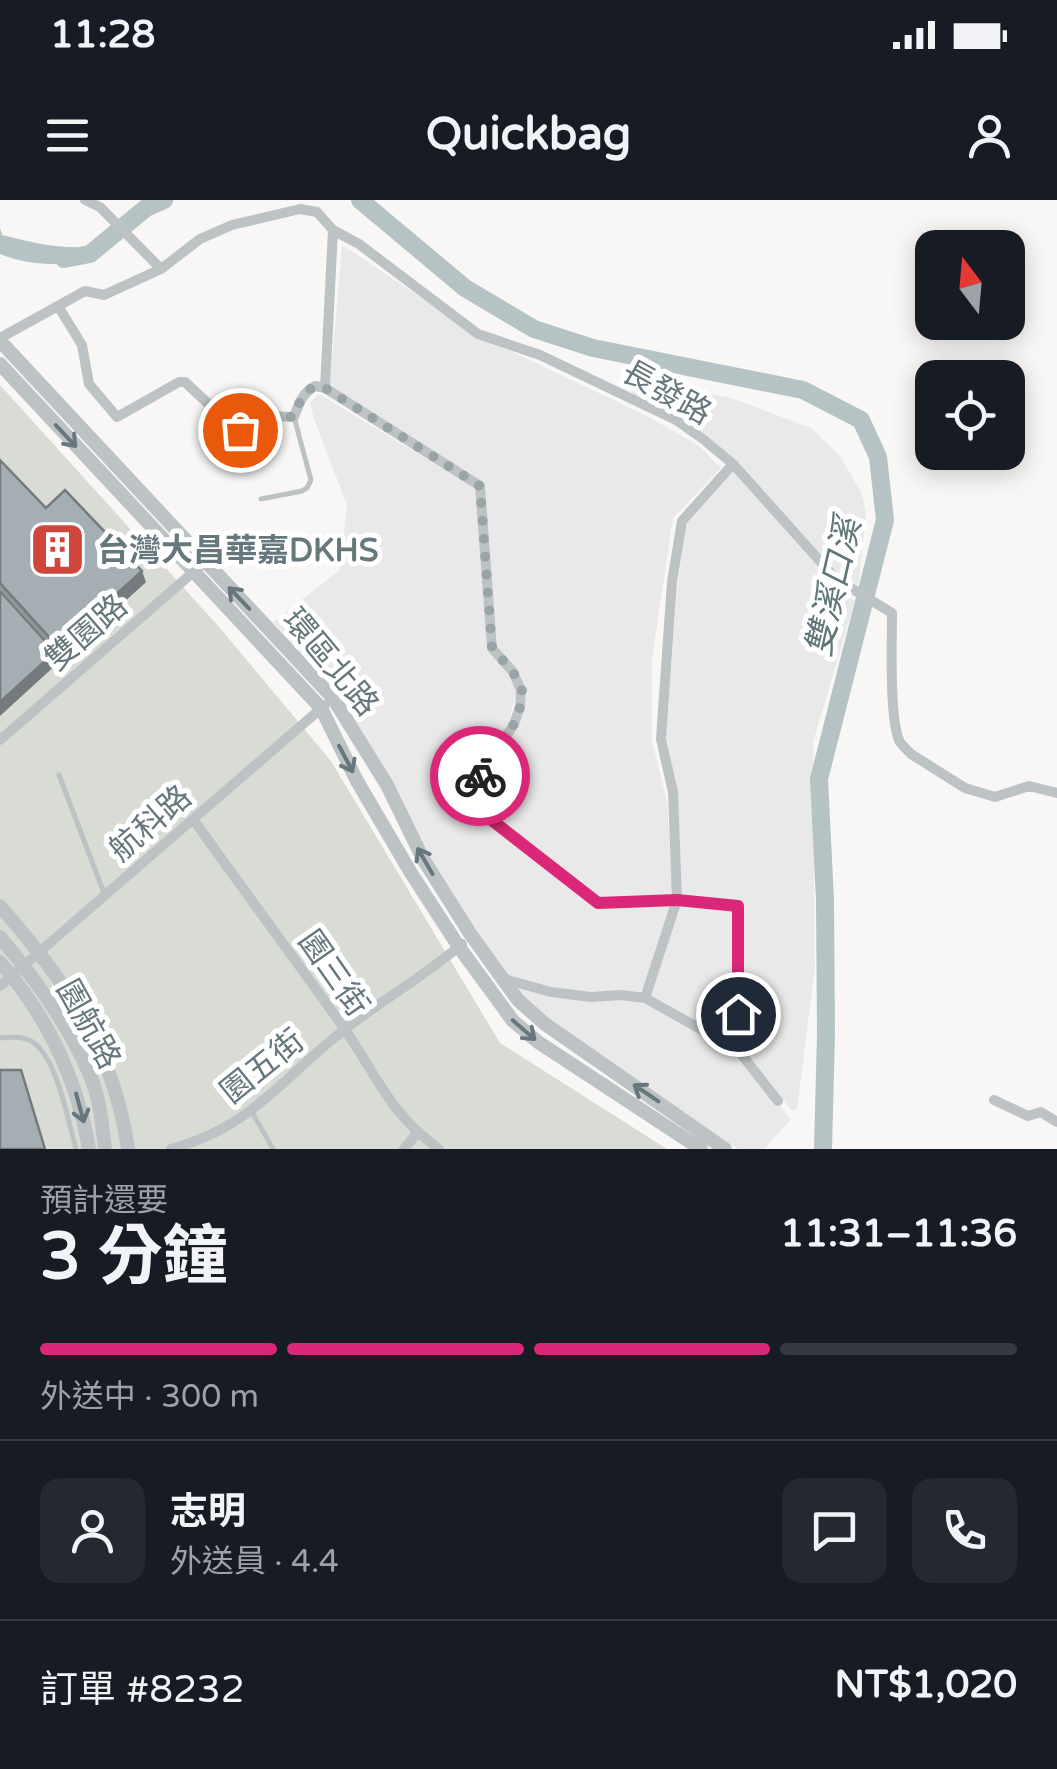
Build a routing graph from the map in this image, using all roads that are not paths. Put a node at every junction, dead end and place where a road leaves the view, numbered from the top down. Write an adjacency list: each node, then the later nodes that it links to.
1 (85, 200): 3 (street)
2 (332, 230): 3 (street, 長發路); 7 (street); 9 (street, 長發路)
3 (162, 268): 4 (street, 長發路)
4 (58, 306): 5 (street, 長發路); 8 (street)
5 (0, 340): 11 (street, 環區北路)
6 (0, 364): 11 (street, 環區北路, one-way to 11)
7 (325, 388): 8 (street); 18 (street)
8 (294, 417): 10 (lane)
9 (733, 464): 15 (street); 18 (street, 長發路)
10 (261, 499)
11 (199, 568): 12 (street, 環區北路); 13 (street, 雙園路)
12 (327, 703): 16 (street, 航科路); 20 (street, 環區北路, one-way to 12); 22 (street, 環區北路, one-way to 22)
13 (0, 740)
14 (59, 775): 17 (lane)
15 (1057, 793)
16 (193, 820): 17 (street, 航科路); 29 (street, 園三街)
17 (105, 895): 23 (street, 航科路)
18 (677, 900): 28 (street, 長發路); 31 (street)
19 (0, 906): 23 (street)
20 (471, 935): 22 (street, 園五街); 26 (street, 環區北路)
21 (0, 937): 25 (street, 園航路)
22 (459, 947): 29 (street, 園五街); 45 (street, 環區北路, one-way to 45)
23 (38, 953): 25 (street, 航科路); 40 (street)
24 (0, 962): 27 (street)
25 (24, 965): 27 (street, 航科路); 39 (street, 園航路)
26 (504, 979): 28 (street); 46 (street, 環區北路, one-way to 26)
27 (6, 981): 38 (street, one-way to 38)
28 (645, 998): 31 (street)
29 (345, 1029): 34 (street, 園五街); 36 (street, 園三街)
30 (0, 1038): 37 (lane)
31 (738, 1050): 33 (street)
32 (994, 1100): 35 (street)
33 (778, 1101)
34 (252, 1112): 41 (street, 園五街); 42 (lane)
35 (1057, 1122)
36 (417, 1133): 43 (street); 44 (street, 園三街)
37 (76, 1149)
38 (89, 1149)
39 (105, 1149)
40 (128, 1149)
41 (171, 1149)
42 (273, 1149)
43 (404, 1149)
44 (440, 1149)
45 (701, 1149)
46 (725, 1149)

